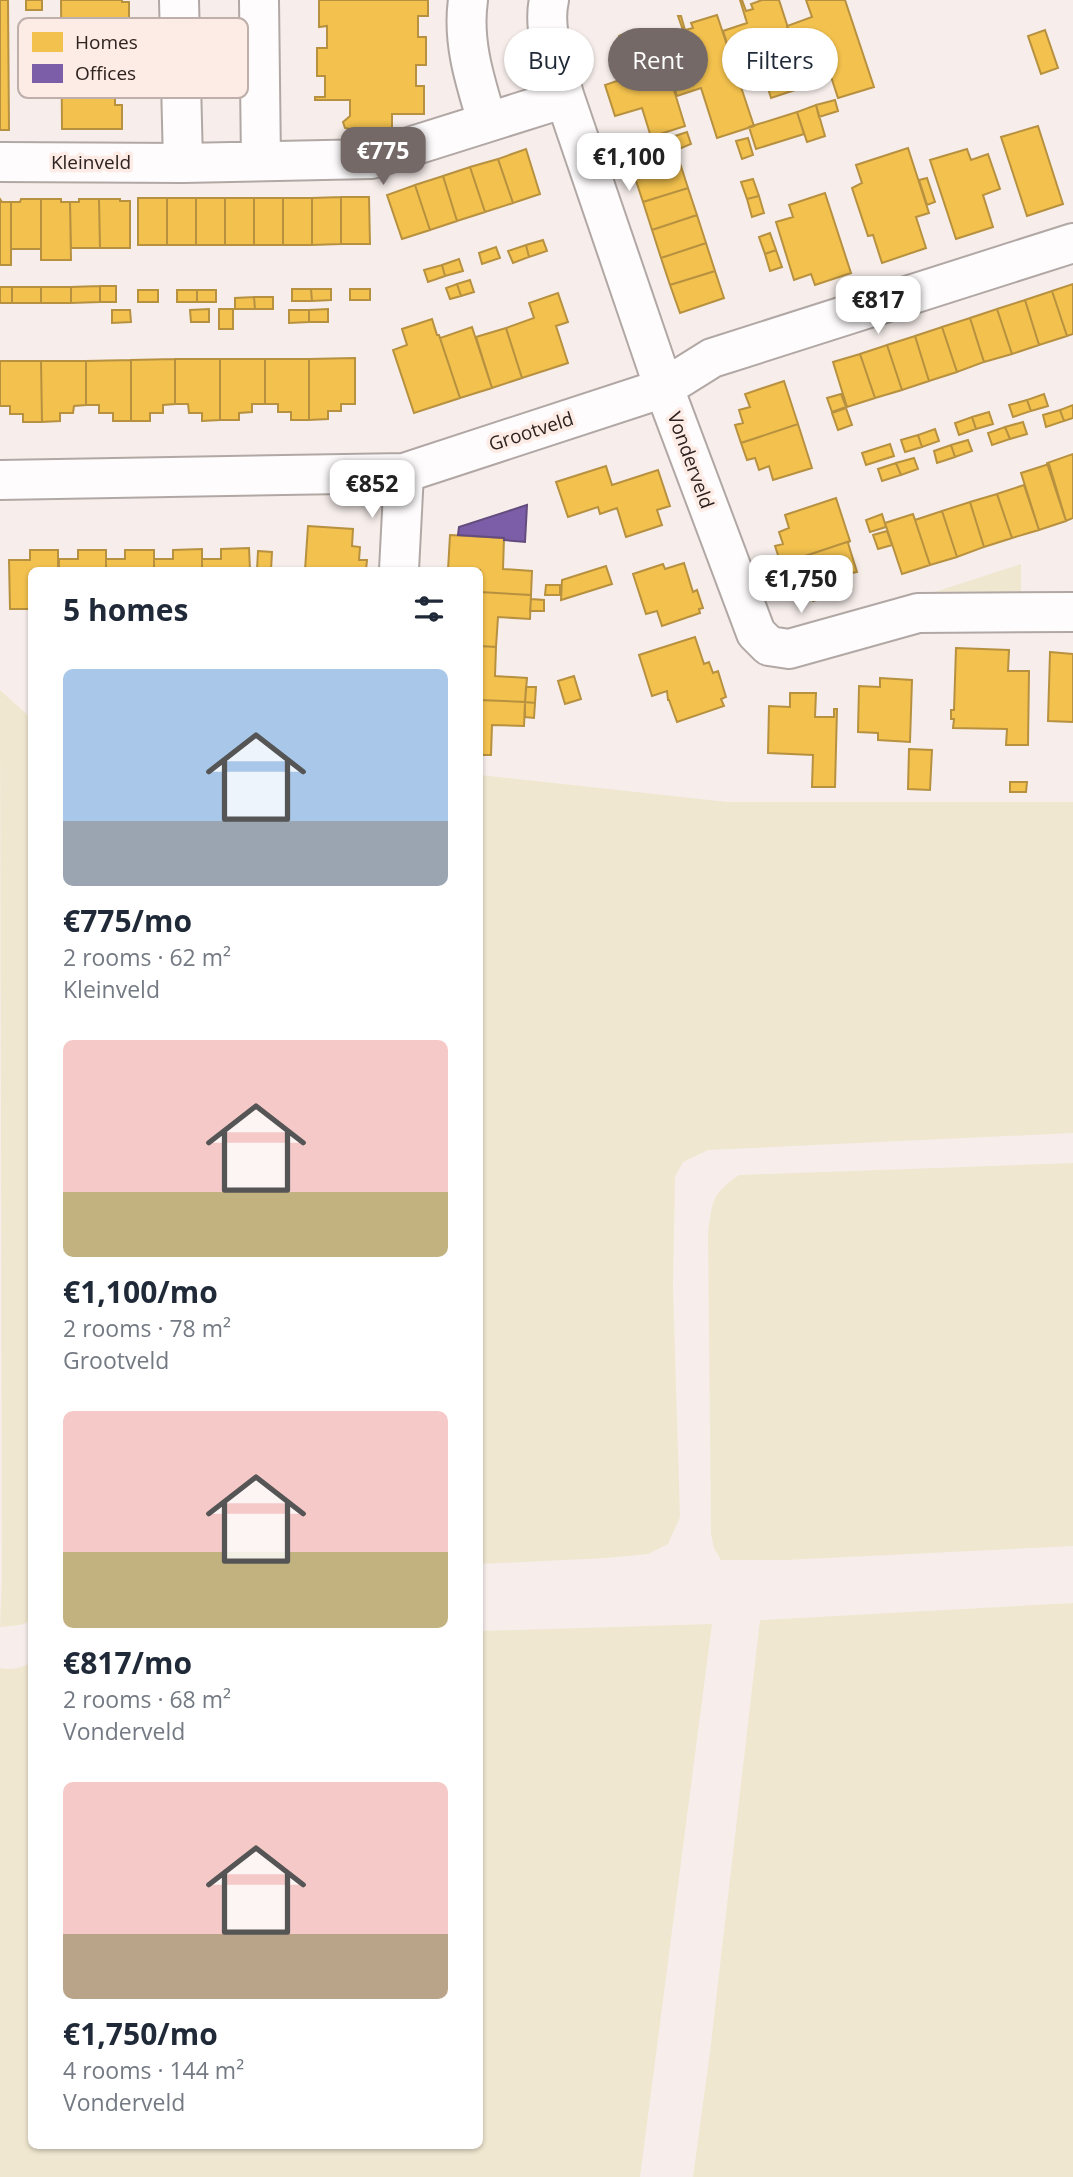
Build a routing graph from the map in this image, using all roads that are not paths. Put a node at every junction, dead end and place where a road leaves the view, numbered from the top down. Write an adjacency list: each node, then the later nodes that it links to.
1 (179, 0): 5 (street)
2 (259, 0): 9 (street)
3 (468, 0): 8 (street)
4 (556, 3): 7 (street)
5 (179, 18)
6 (181, 98): 11 (street)
7 (565, 98): 8 (street, Kleinveld); 13 (street)
8 (487, 121): 9 (street, Kleinveld)
9 (261, 161): 11 (street, Kleinveld)
10 (0, 162): 11 (street, Kleinveld)
11 (183, 163)
12 (1073, 243): 13 (street, Vonderveld)
13 (664, 388): 14 (street, Grootveld); 17 (street, Vonderveld)
14 (404, 473): 15 (street, Grootveld); 16 (street)
15 (0, 480)
16 (399, 567)
17 (1073, 612)

